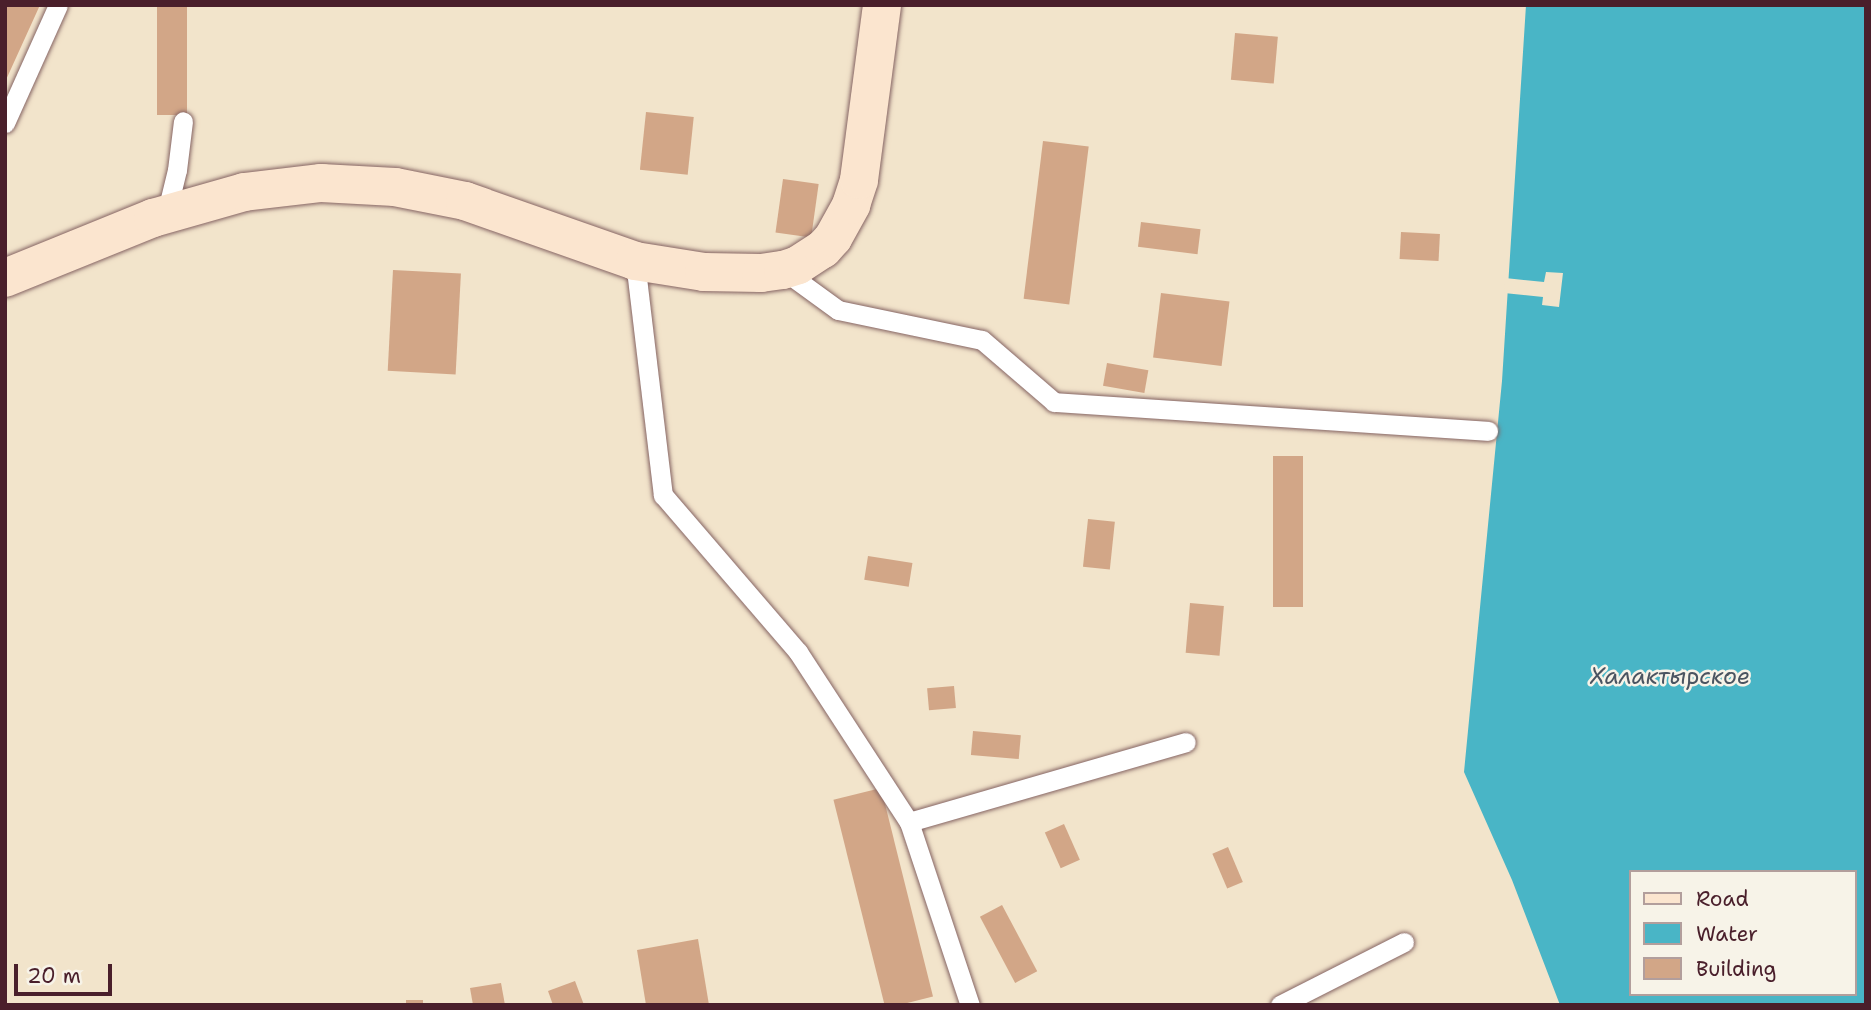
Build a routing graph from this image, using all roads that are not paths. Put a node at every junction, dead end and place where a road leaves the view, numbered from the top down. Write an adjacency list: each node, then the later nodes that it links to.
1 (58, 5): 4 (lane)
2 (882, 5): 7 (street)
3 (183, 121): 5 (lane)
4 (5, 123)
5 (166, 215): 6 (street); 8 (street)
6 (635, 261): 7 (street); 11 (lane)
7 (783, 270): 9 (lane)
8 (5, 278)
9 (1488, 431)
10 (1186, 742): 11 (lane)
11 (909, 822): 13 (lane)
12 (1404, 942): 14 (lane)
13 (970, 1005)
14 (1280, 1005)

